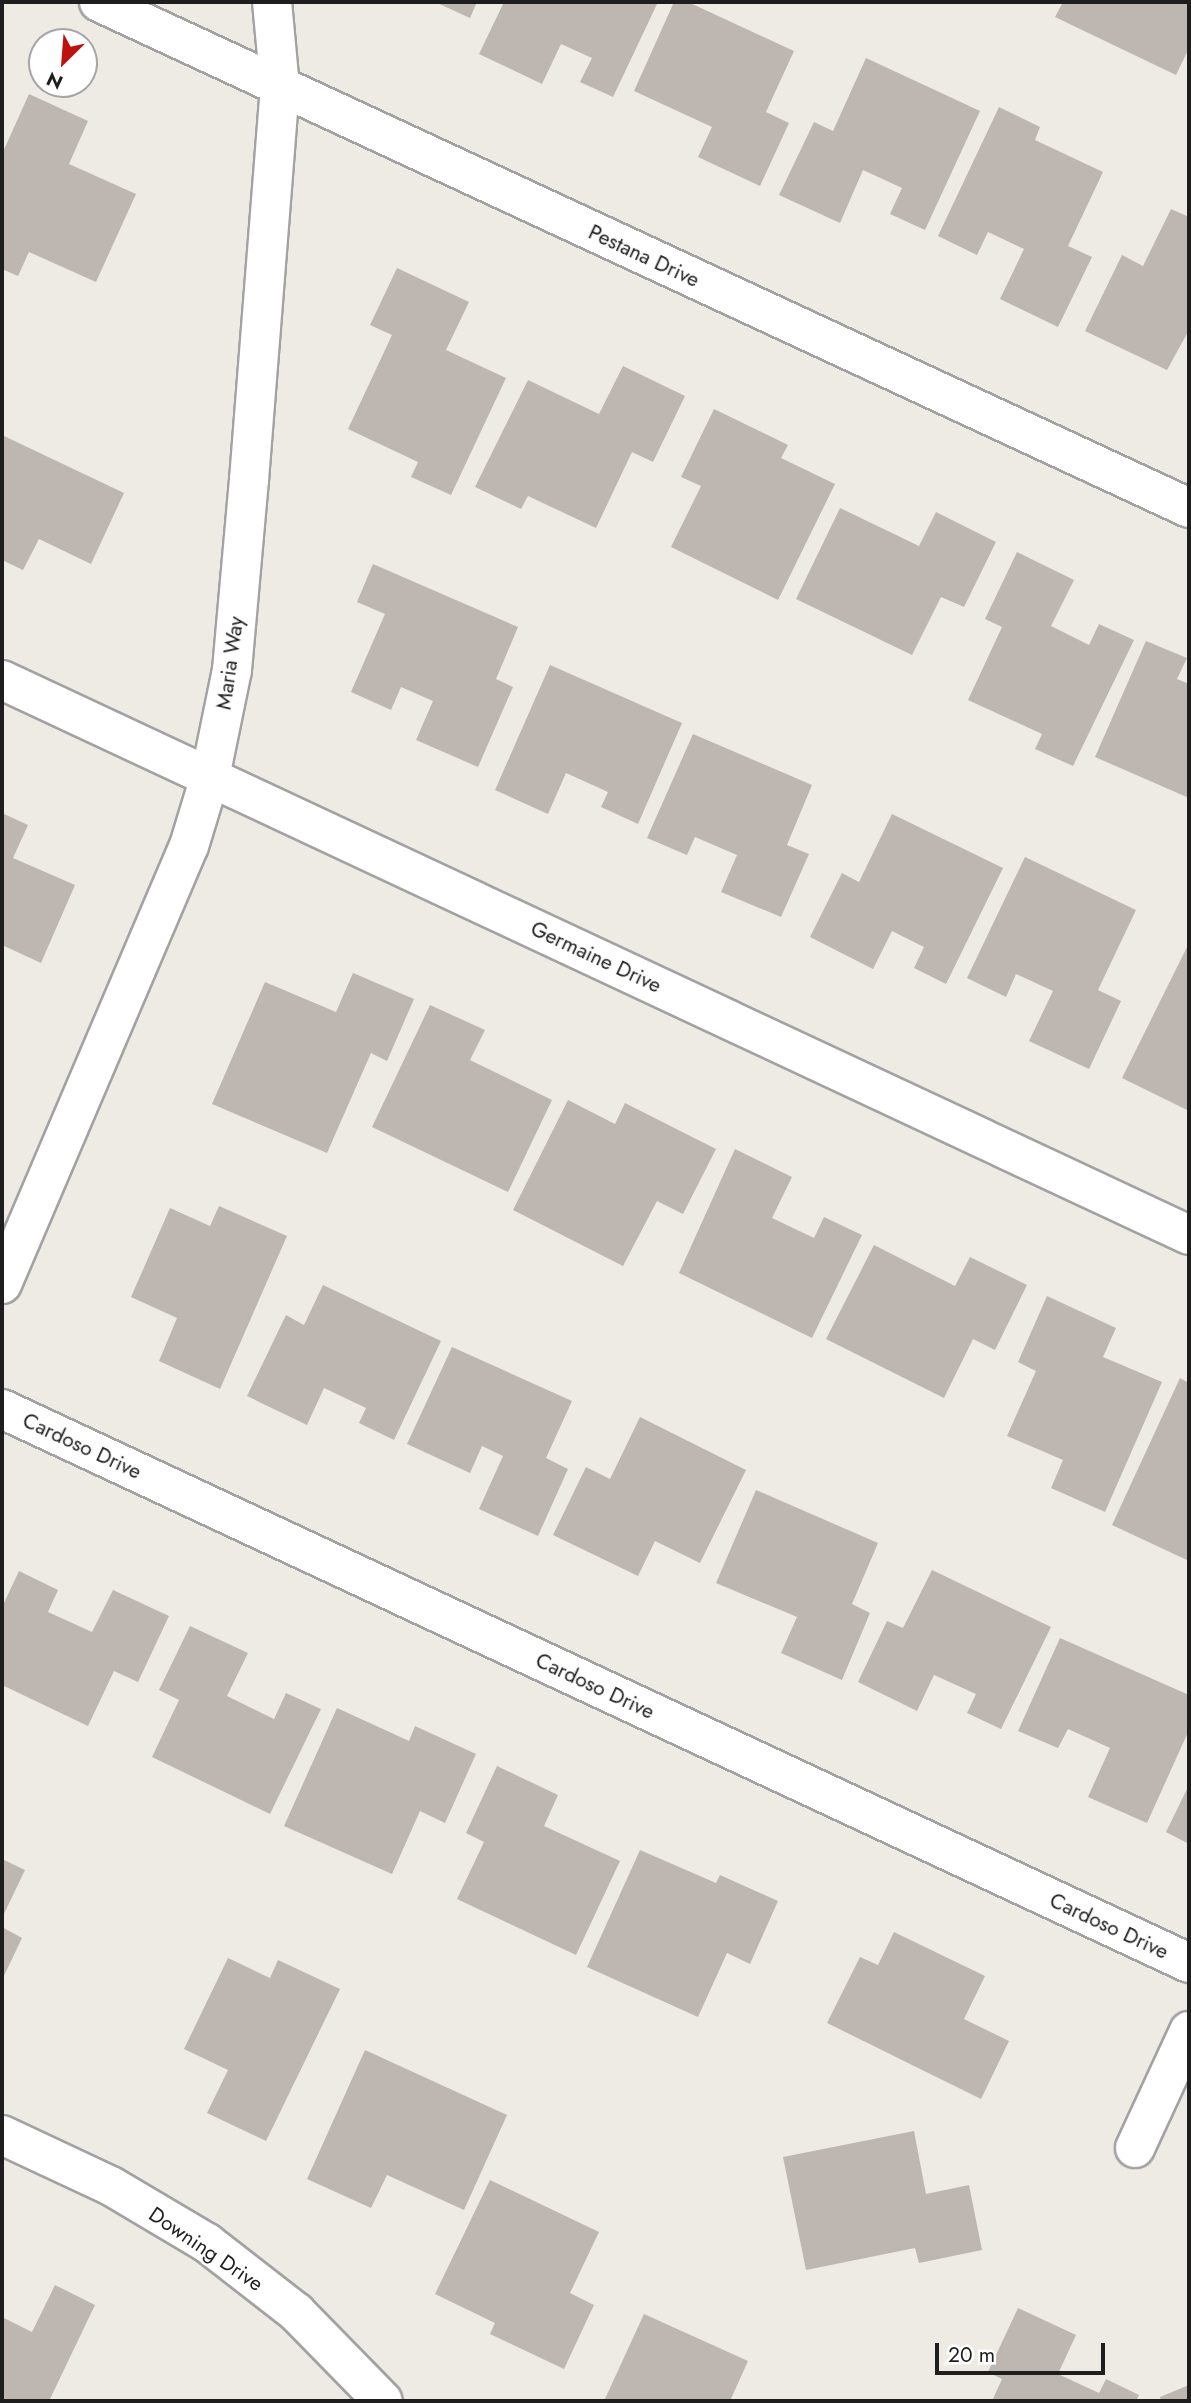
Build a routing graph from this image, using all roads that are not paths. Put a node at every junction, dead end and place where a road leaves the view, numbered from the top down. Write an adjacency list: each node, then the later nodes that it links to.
1 (99, 2): 3 (street, Pestana Drive)
2 (272, 2): 3 (street, Maria Way)
3 (281, 88): 4 (street, Pestana Drive); 6 (street, Maria Way)
4 (1189, 509)
5 (2, 680): 6 (street, Germaine Drive)
6 (210, 777): 7 (street, Germaine Drive); 8 (street, Maria Way)
7 (1189, 1235)
8 (2, 1284)
9 (2, 1409): 10 (street, Cardoso Drive)
10 (1189, 1964)
11 (1189, 2031): 13 (street)
12 (2, 2135): 14 (street, Downing Drive)
13 (1135, 2148)
14 (383, 2401)

